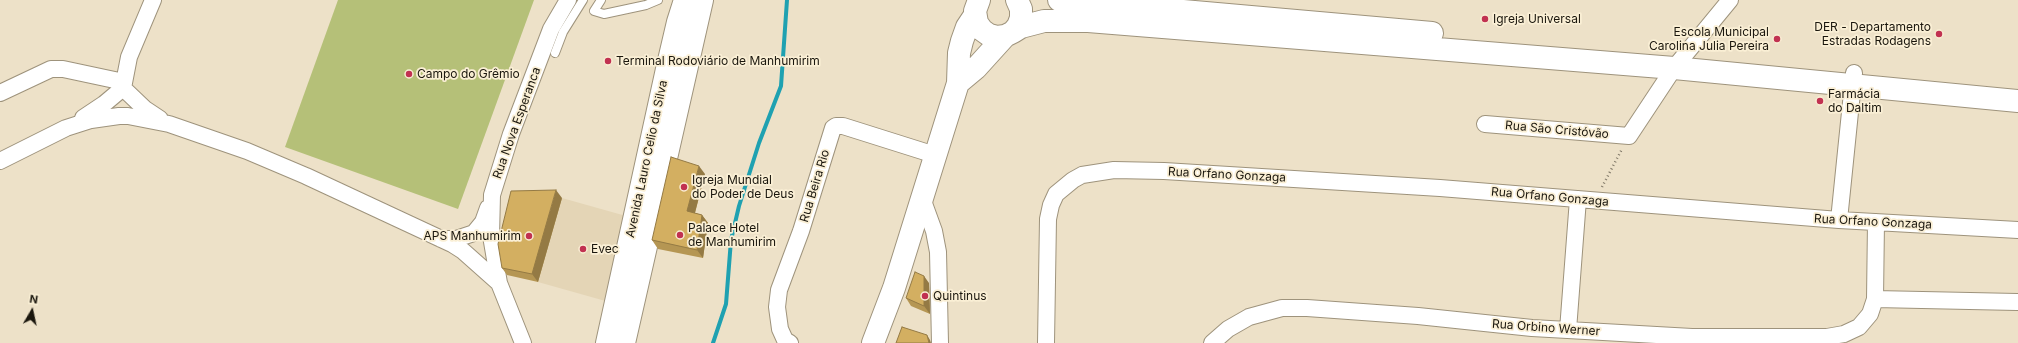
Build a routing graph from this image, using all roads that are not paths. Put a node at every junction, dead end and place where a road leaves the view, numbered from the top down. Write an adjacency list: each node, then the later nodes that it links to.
1 (153, 0): 18 (street)
2 (568, 0): 27 (street, Rua Nova Esperanca)
3 (584, 0): 14 (lane)
4 (601, 0): 5 (lane)
5 (658, 0)
6 (685, 0): 13 (street, Avenida Lauro Celio da Silva)
7 (702, 0): 13 (street, Avenida Lauro Celio da Silva)
8 (1017, 0): 12 (street)
9 (1060, 0): 15 (street)
10 (1730, 0): 15 (street)
11 (973, 7): 12 (street); 17 (street)
12 (1009, 34): 15 (street); 17 (street)
13 (681, 50): 38 (street, Avenida Lauro Celio da Silva)
14 (555, 53)
15 (1678, 62): 16 (street); 23 (street, Rua São Cristóvão)
16 (1853, 80): 19 (street); 21 (street); 30 (street)
17 (958, 83): 25 (street)
18 (124, 85): 20 (street); 22 (street); 24 (street)
19 (2018, 90)
20 (0, 93)
21 (2018, 101)
22 (169, 124): 24 (street); 33 (street)
23 (1486, 124)
24 (66, 128): 26 (street)
25 (935, 155): 28 (street); 41 (street, Rua Beira Rio)
26 (0, 161)
27 (492, 195): 33 (street); 34 (street, Rua Nova Esperanca)
28 (922, 198): 42 (street); 43 (street)
29 (1578, 200): 30 (street, Rua Orfano Gonzaga); 37 (street); 44 (street, Rua Orfano Gonzaga)
30 (1840, 220): 31 (street, Rua Orfano Gonzaga)
31 (1876, 222): 32 (street, Rua Orfano Gonzaga); 35 (street)
32 (2018, 230)
33 (440, 238): 34 (street)
34 (498, 283): 40 (street, Rua Nova Esperanca)
35 (1875, 299): 36 (street); 37 (street, Rua Orbino Werner)
36 (2017, 302)
37 (1568, 330): 39 (street, Rua Orbino Werner)
38 (617, 336)
39 (1231, 336): 45 (street, Rua Orbino Werner)
40 (523, 343)
41 (790, 343)
42 (873, 343)
43 (940, 343)
44 (1046, 343)
45 (1212, 343)

